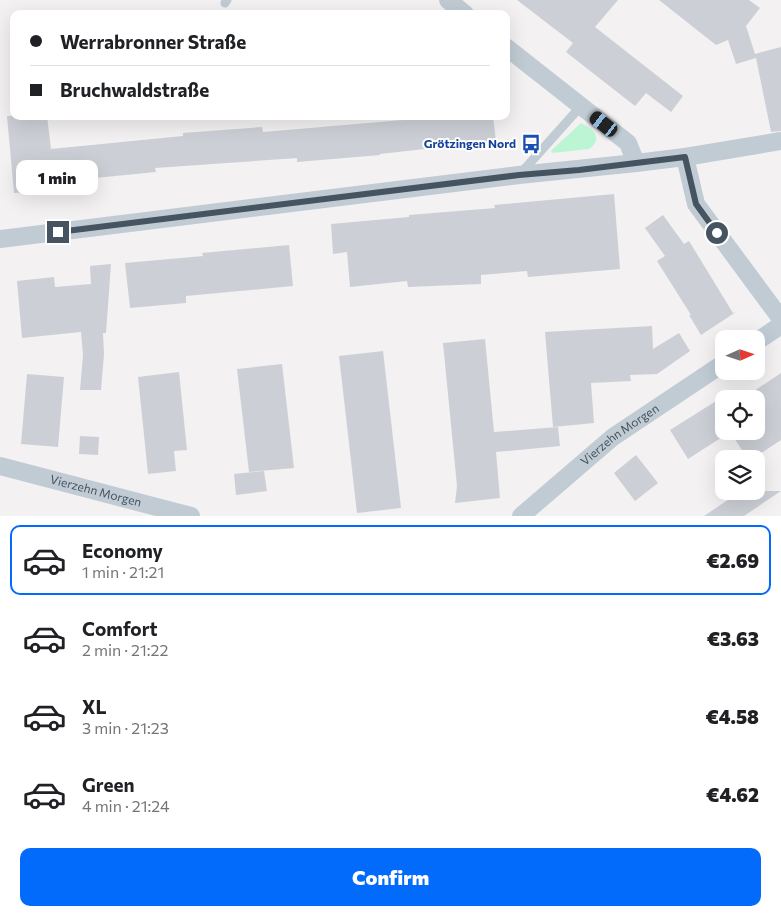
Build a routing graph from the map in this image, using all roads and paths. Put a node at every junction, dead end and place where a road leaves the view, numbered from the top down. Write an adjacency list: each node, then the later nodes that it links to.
1 (448, 0): 2 (street)
2 (460, 10)
3 (510, 50): 4 (street)
4 (580, 106): 7 (street); 8 (lane)
5 (781, 141): 6 (street)
6 (685, 157): 7 (street); 10 (street)
7 (636, 163): 8 (street)
8 (519, 175): 9 (street)
9 (0, 239)
10 (781, 319)
11 (781, 325): 12 (street)
12 (765, 336)
13 (715, 369): 16 (street, Vierzehn Morgen)
14 (0, 466): 15 (street, Vierzehn Morgen)
15 (191, 516)
16 (521, 516)

